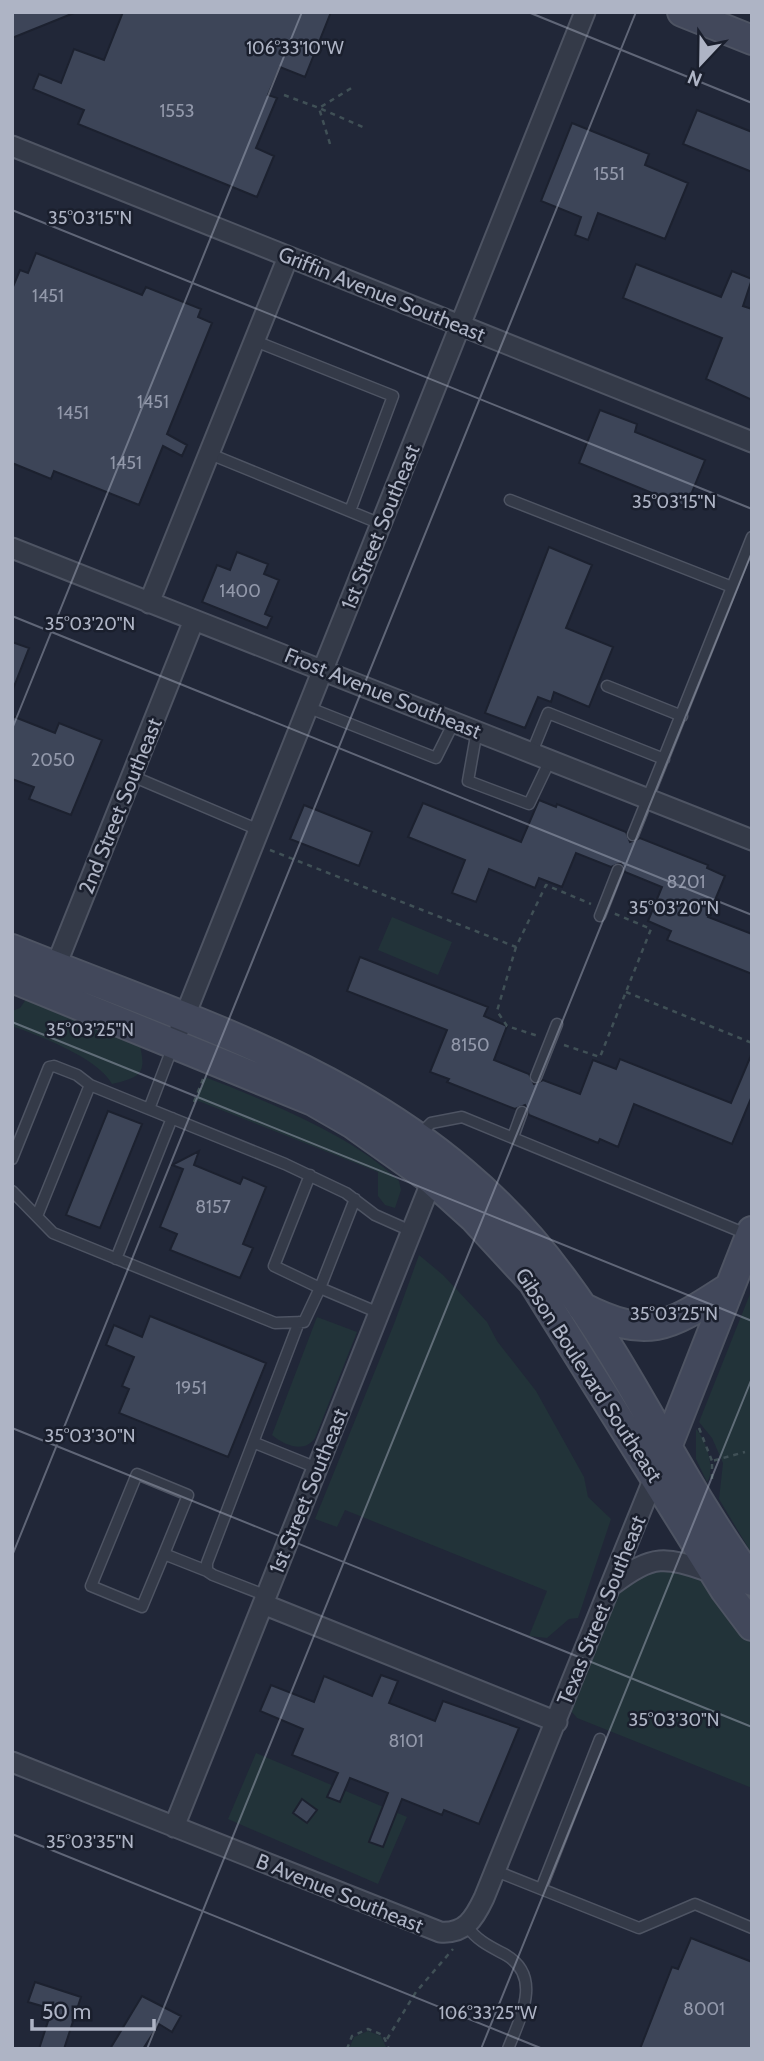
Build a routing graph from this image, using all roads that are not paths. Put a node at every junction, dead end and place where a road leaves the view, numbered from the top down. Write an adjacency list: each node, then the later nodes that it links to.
1 (585, 12): 6 (street, 1st Street Southeast)
2 (682, 12): 3 (main road)
3 (752, 40)
4 (12, 146): 5 (street, Griffin Avenue Southeast)
5 (288, 257): 6 (street, Griffin Avenue Southeast); 7 (street)
6 (460, 325): 8 (street, Griffin Avenue Southeast); 12 (street, 1st Street Southeast)
7 (255, 341): 9 (street); 11 (lane)
8 (752, 442)
9 (210, 454): 11 (lane); 16 (street)
10 (510, 500): 15 (lane)
11 (350, 511): 12 (lane)
12 (381, 524): 18 (street, 1st Street Southeast)
13 (752, 537): 15 (lane)
14 (12, 548): 16 (street, Frost Avenue Southeast)
15 (732, 587): 21 (lane)
16 (149, 603): 17 (street, Frost Avenue Southeast)
17 (194, 620): 18 (street, Frost Avenue Southeast); 26 (street, 2nd Street Southeast)
18 (324, 669): 22 (street, Frost Avenue Southeast); 29 (street, 1st Street Southeast)
19 (607, 686): 21 (lane)
20 (317, 711): 22 (lane)
21 (682, 716): 25 (lane)
22 (454, 721): 23 (street, Frost Avenue Southeast)
23 (477, 730): 24 (street, Frost Avenue Southeast); 24 (lane)
24 (541, 756): 25 (lane); 27 (street, Frost Avenue Southeast)
25 (664, 759): 27 (lane)
26 (132, 776): 29 (lane); 35 (street, 2nd Street Southeast)
27 (648, 799): 28 (lane); 30 (street, Frost Avenue Southeast)
28 (633, 835)
29 (261, 838): 37 (street, 1st Street Southeast)
30 (752, 840)
31 (618, 870): 32 (lane)
32 (601, 912)
33 (12, 949): 35 (main road, Gibson Boulevard Southeast)
34 (12, 978): 35 (main road, Gibson Boulevard Southeast)
35 (51, 979): 37 (main road, Gibson Boulevard Southeast)
36 (557, 1024): 38 (lane)
37 (179, 1029): 40 (lane); 43 (main road, Gibson Boulevard Southeast); 46 (main road, Gibson Boulevard Southeast)
38 (536, 1077)
39 (90, 1085): 40 (lane); 45 (lane); 50 (lane)
40 (149, 1109): 42 (lane)
41 (522, 1112): 44 (lane)
42 (172, 1118): 47 (lane); 53 (lane)
43 (418, 1136): 44 (lane); 46 (main road, Gibson Boulevard Southeast)
44 (513, 1137): 52 (lane)
45 (12, 1159)
46 (440, 1169): 51 (street, 1st Street Southeast); 56 (main road, Gibson Boulevard Southeast); 62 (main road, Gibson Boulevard Southeast)
47 (310, 1175): 49 (lane); 55 (lane)
48 (12, 1191): 50 (lane)
49 (355, 1199): 51 (lane); 55 (lane)
50 (37, 1216): 53 (lane)
51 (411, 1230): 57 (street, 1st Street Southeast)
52 (751, 1233): 54 (main road, Texas Street Southeast)
53 (116, 1259): 58 (lane)
54 (730, 1287): 56 (main road); 60 (main road, Texas Street Southeast)
55 (320, 1288): 57 (lane); 58 (lane)
56 (582, 1307): 60 (main road, Gibson Boulevard Southeast)
57 (379, 1313): 61 (street, 1st Street Southeast)
58 (299, 1322): 59 (lane)
59 (255, 1443): 61 (lane); 64 (lane)
60 (667, 1447): 62 (street, Texas Street Southeast); 66 (main road, Gibson Boulevard Southeast)
61 (317, 1468): 68 (street, 1st Street Southeast)
62 (655, 1475): 65 (main road, Gibson Boulevard Southeast); 67 (street, Texas Street Southeast)
63 (164, 1554): 63 (lane); 64 (lane)
64 (208, 1571): 68 (lane)
65 (716, 1574): 67 (street); 69 (main road, Gibson Boulevard Southeast)
66 (752, 1581)
67 (611, 1586): 70 (street, Texas Street Southeast)
68 (265, 1600): 70 (street); 73 (street, 1st Street Southeast)
69 (752, 1626)
70 (557, 1722): 74 (street, Texas Street Southeast)
71 (600, 1739): 75 (lane)
72 (12, 1762): 73 (street, B Avenue Southeast)
73 (174, 1826): 76 (street, B Avenue Southeast)
74 (496, 1871): 75 (lane); 76 (street)
75 (541, 1889): 77 (lane)
76 (464, 1928): 78 (lane)
77 (752, 1928)
78 (508, 2049)

